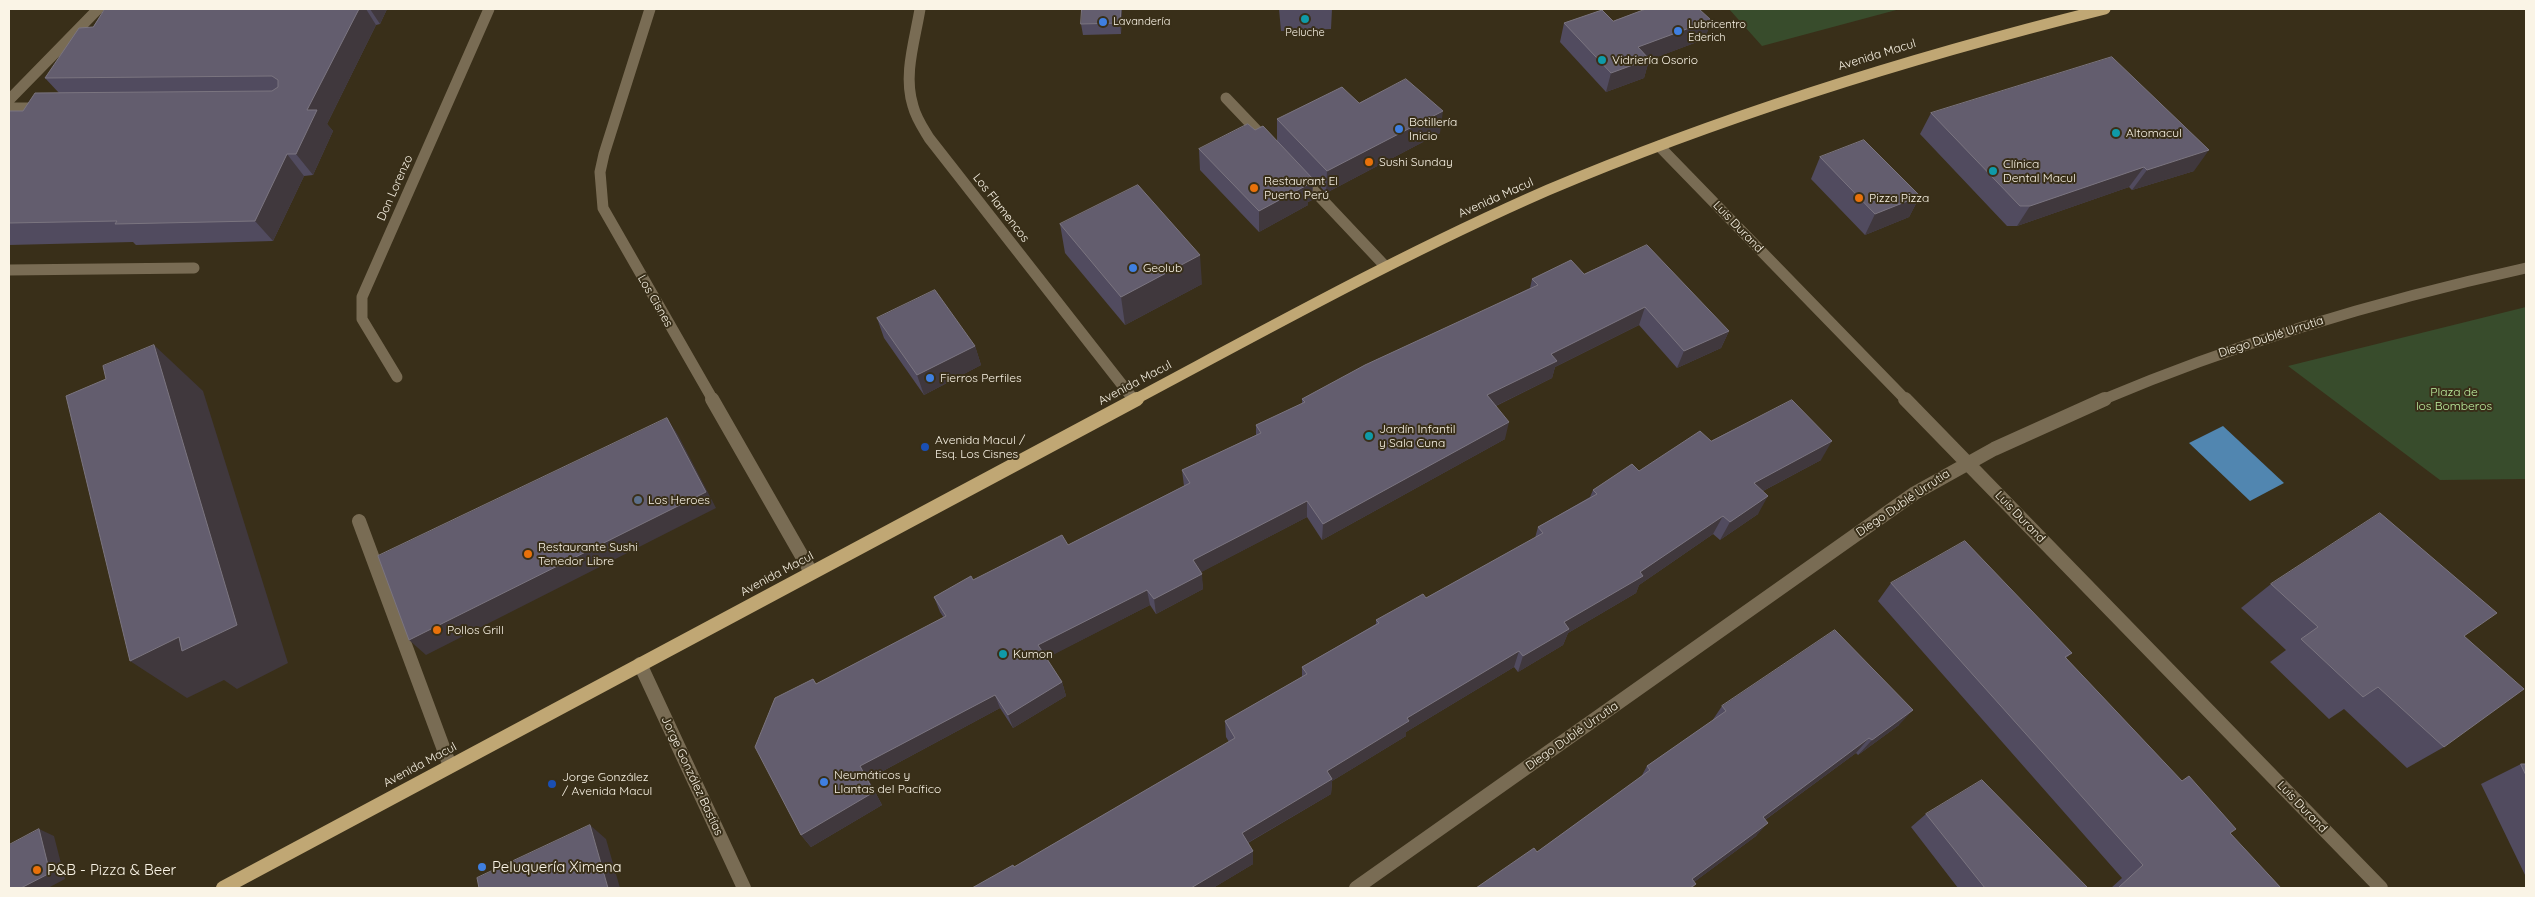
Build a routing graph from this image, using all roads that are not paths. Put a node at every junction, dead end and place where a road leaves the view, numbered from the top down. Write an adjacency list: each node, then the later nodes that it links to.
1 (98, 9): 7 (street)
2 (489, 9): 17 (street, Don Lorenzo)
3 (650, 9): 21 (street, Los Cisnes)
4 (920, 9): 18 (street, Los Flamencos)
5 (2105, 9): 10 (main road, Avenida Macul)
6 (1226, 98): 11 (street)
7 (9, 100)
8 (9, 108): 9 (street)
9 (49, 108)
10 (1659, 146): 13 (main road, Avenida Macul); 19 (street, Luis Durand)
11 (1272, 147)
12 (1292, 168): 13 (street)
13 (1386, 266): 18 (main road, Avenida Macul)
14 (194, 268): 16 (street)
15 (2526, 268): 19 (street, Diego Dublé Urrutia)
16 (9, 270)
17 (397, 376)
18 (1134, 400): 21 (main road, Avenida Macul)
19 (1965, 461): 26 (street, Diego Dublé Urrutia); 27 (street, Luis Durand)
20 (359, 521): 23 (street)
21 (811, 572): 22 (main road, Avenida Macul)
22 (640, 664): 23 (main road, Avenida Macul); 25 (street, Jorge González Bastías)
23 (450, 766): 24 (main road, Avenida Macul)
24 (223, 888)
25 (744, 888)
26 (1356, 888)
27 (2381, 888)

